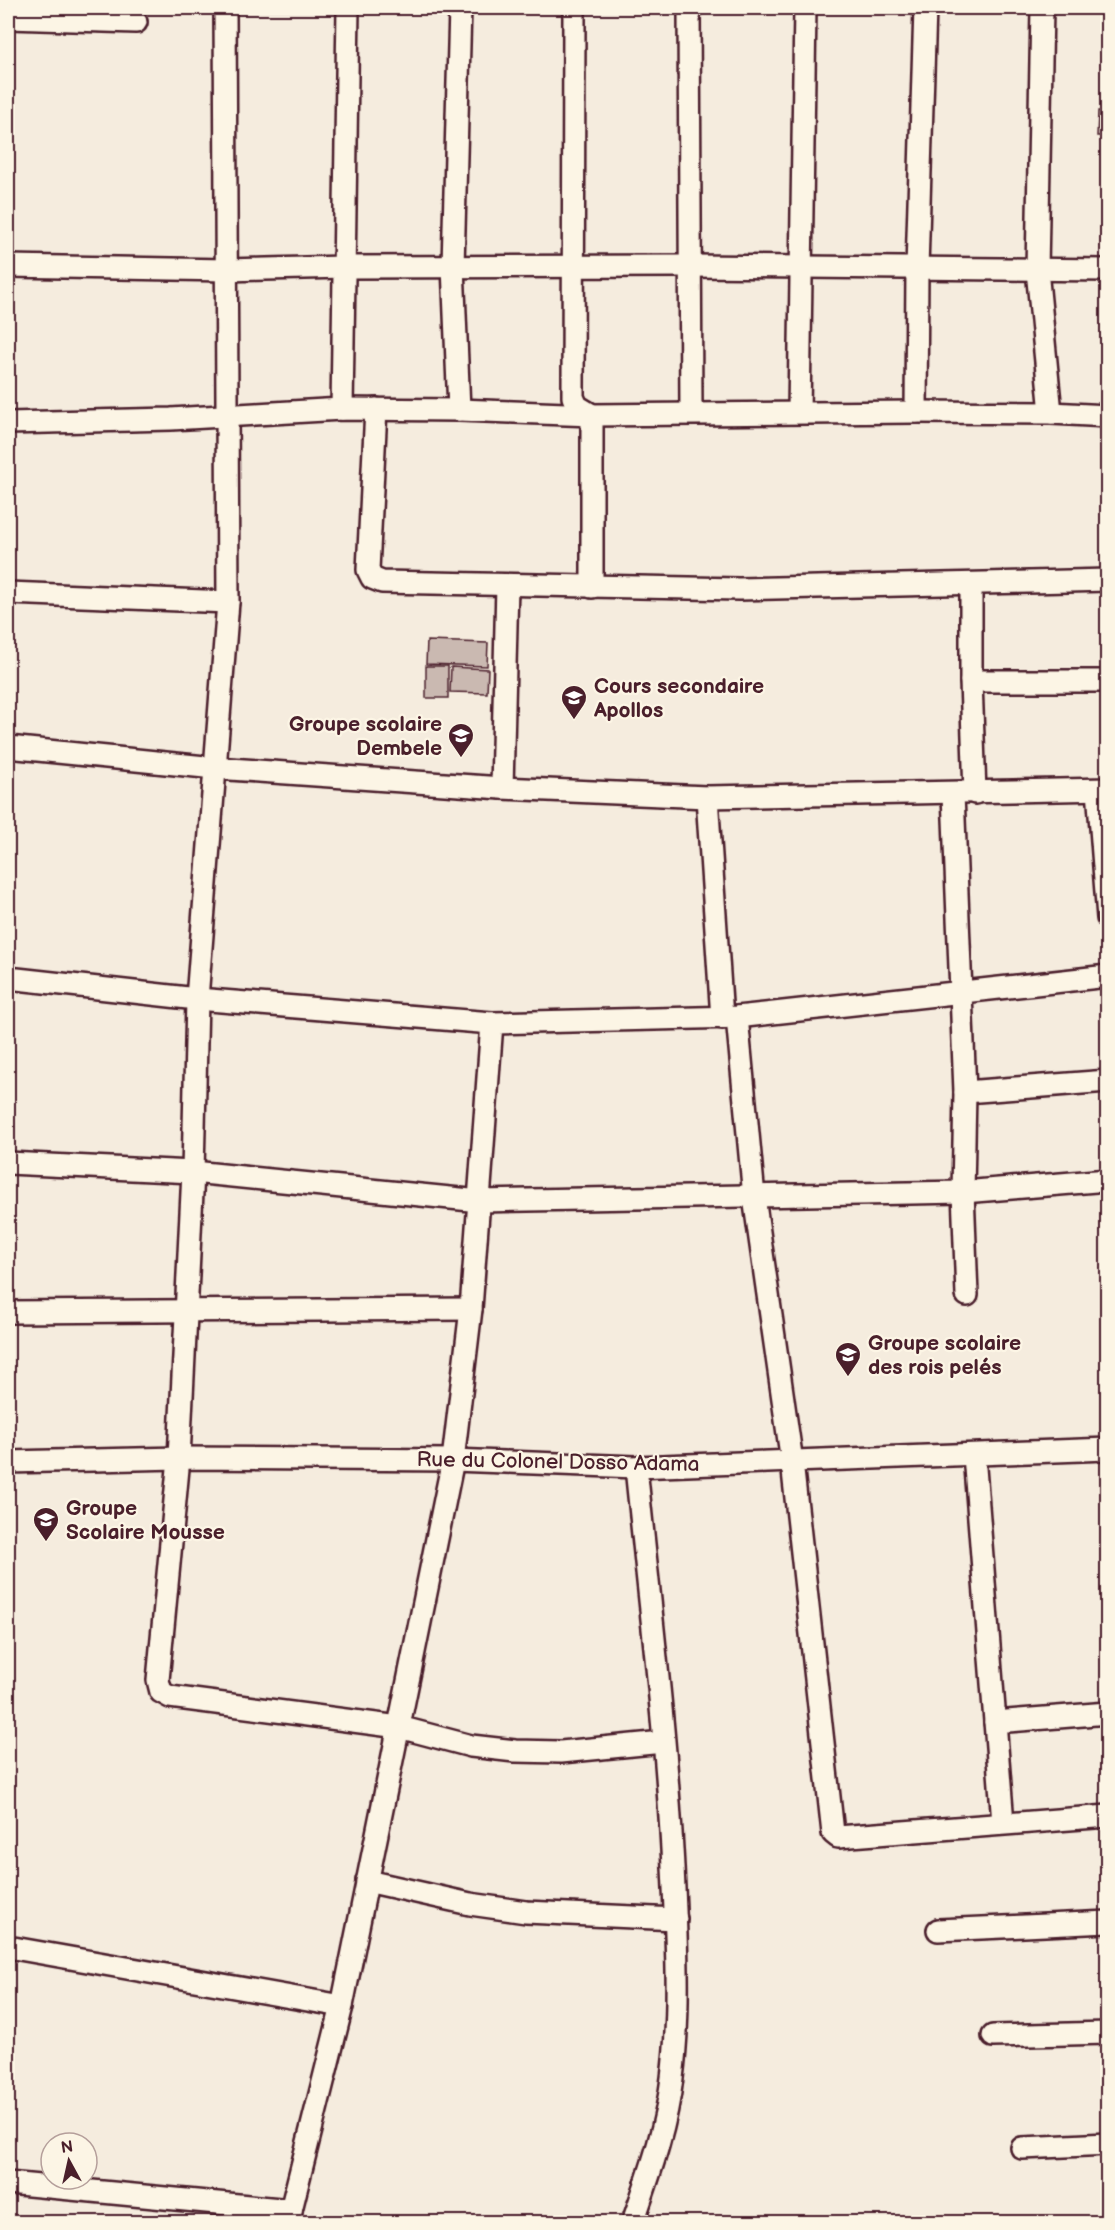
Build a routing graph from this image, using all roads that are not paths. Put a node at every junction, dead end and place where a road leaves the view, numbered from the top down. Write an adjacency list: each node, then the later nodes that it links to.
1 (225, 8): 18 (street)
2 (348, 8): 15 (street)
3 (460, 8): 12 (street)
4 (574, 8): 13 (street)
5 (689, 8): 14 (street)
6 (805, 8): 16 (street)
7 (925, 8): 17 (street)
8 (1042, 8): 19 (street)
9 (8, 18): 10 (street)
10 (136, 22)
11 (8, 266): 18 (street)
12 (453, 266): 13 (street); 15 (street); 23 (street)
13 (572, 266): 14 (street); 28 (street)
14 (690, 266): 16 (street); 26 (street)
15 (344, 267): 18 (street); 21 (street)
16 (800, 267): 17 (street); 24 (street)
17 (917, 268): 19 (street); 25 (street)
18 (227, 270): 29 (street)
19 (1037, 270): 20 (street); 27 (street)
20 (1107, 270)
21 (342, 409): 22 (street); 29 (street)
22 (376, 409): 23 (street); 34 (street)
23 (459, 410): 28 (street)
24 (799, 412): 25 (street); 26 (street)
25 (916, 412): 27 (street)
26 (691, 413): 28 (street)
27 (1051, 413): 30 (street)
28 (592, 415): 35 (street)
29 (225, 416): 31 (street); 37 (street)
30 (1107, 416)
31 (8, 423)
32 (1107, 580): 33 (street)
33 (971, 584): 35 (street); 38 (street)
34 (507, 585): 35 (street); 42 (street)
35 (592, 587)
36 (8, 593): 37 (street)
37 (228, 602): 41 (street)
38 (971, 681): 39 (street); 44 (street)
39 (1107, 681)
40 (8, 747): 41 (street)
41 (215, 768): 42 (street); 51 (street)
42 (502, 789): 46 (street)
43 (1103, 789): 44 (street); 47 (street)
44 (975, 793): 45 (street)
45 (953, 794): 46 (street); 50 (street)
46 (707, 797): 52 (street)
47 (1107, 918)
48 (1107, 976): 50 (street)
49 (8, 978): 51 (street)
50 (960, 992): 52 (street); 55 (street)
51 (198, 999): 53 (street); 57 (street)
52 (729, 1018): 53 (street); 60 (street)
53 (492, 1023): 61 (street)
54 (1107, 1081): 55 (street)
55 (965, 1092): 59 (street)
56 (8, 1163): 57 (street)
57 (193, 1172): 61 (street); 64 (street)
58 (1107, 1180): 59 (street)
59 (963, 1192): 60 (street); 62 (street)
60 (754, 1197): 61 (street); 71 (street)
61 (480, 1201): 63 (street)
62 (967, 1295)
63 (471, 1309): 64 (street); 69 (street)
64 (185, 1311): 65 (street); 68 (street)
65 (8, 1312)
66 (1107, 1449): 67 (street, Rue du Colonel Dosso Adama)
67 (974, 1455): 71 (street, Rue du Colonel Dosso Adama); 74 (street)
68 (179, 1458): 69 (street, Rue du Colonel Dosso Adama); 70 (street, Rue du Colonel Dosso Adama); 75 (street)
69 (453, 1460): 72 (street, Rue du Colonel Dosso Adama); 75 (street)
70 (8, 1462)
71 (792, 1462): 72 (street, Rue du Colonel Dosso Adama); 78 (street)
72 (636, 1467): 76 (street)
73 (1107, 1713): 74 (street)
74 (995, 1722): 78 (street)
75 (399, 1726): 76 (street); 79 (street)
76 (663, 1742): 80 (street)
77 (1107, 1816): 78 (street)
78 (1003, 1823)
79 (367, 1881): 80 (street); 84 (street)
80 (676, 1919): 91 (street)
81 (1107, 1922): 82 (street)
82 (938, 1930)
83 (8, 1947): 84 (street)
84 (342, 2006): 90 (street)
85 (1107, 2033): 86 (street)
86 (993, 2036)
87 (1107, 2144): 88 (street)
88 (1022, 2148)
89 (8, 2183): 90 (street)
90 (290, 2216)
91 (633, 2223)

